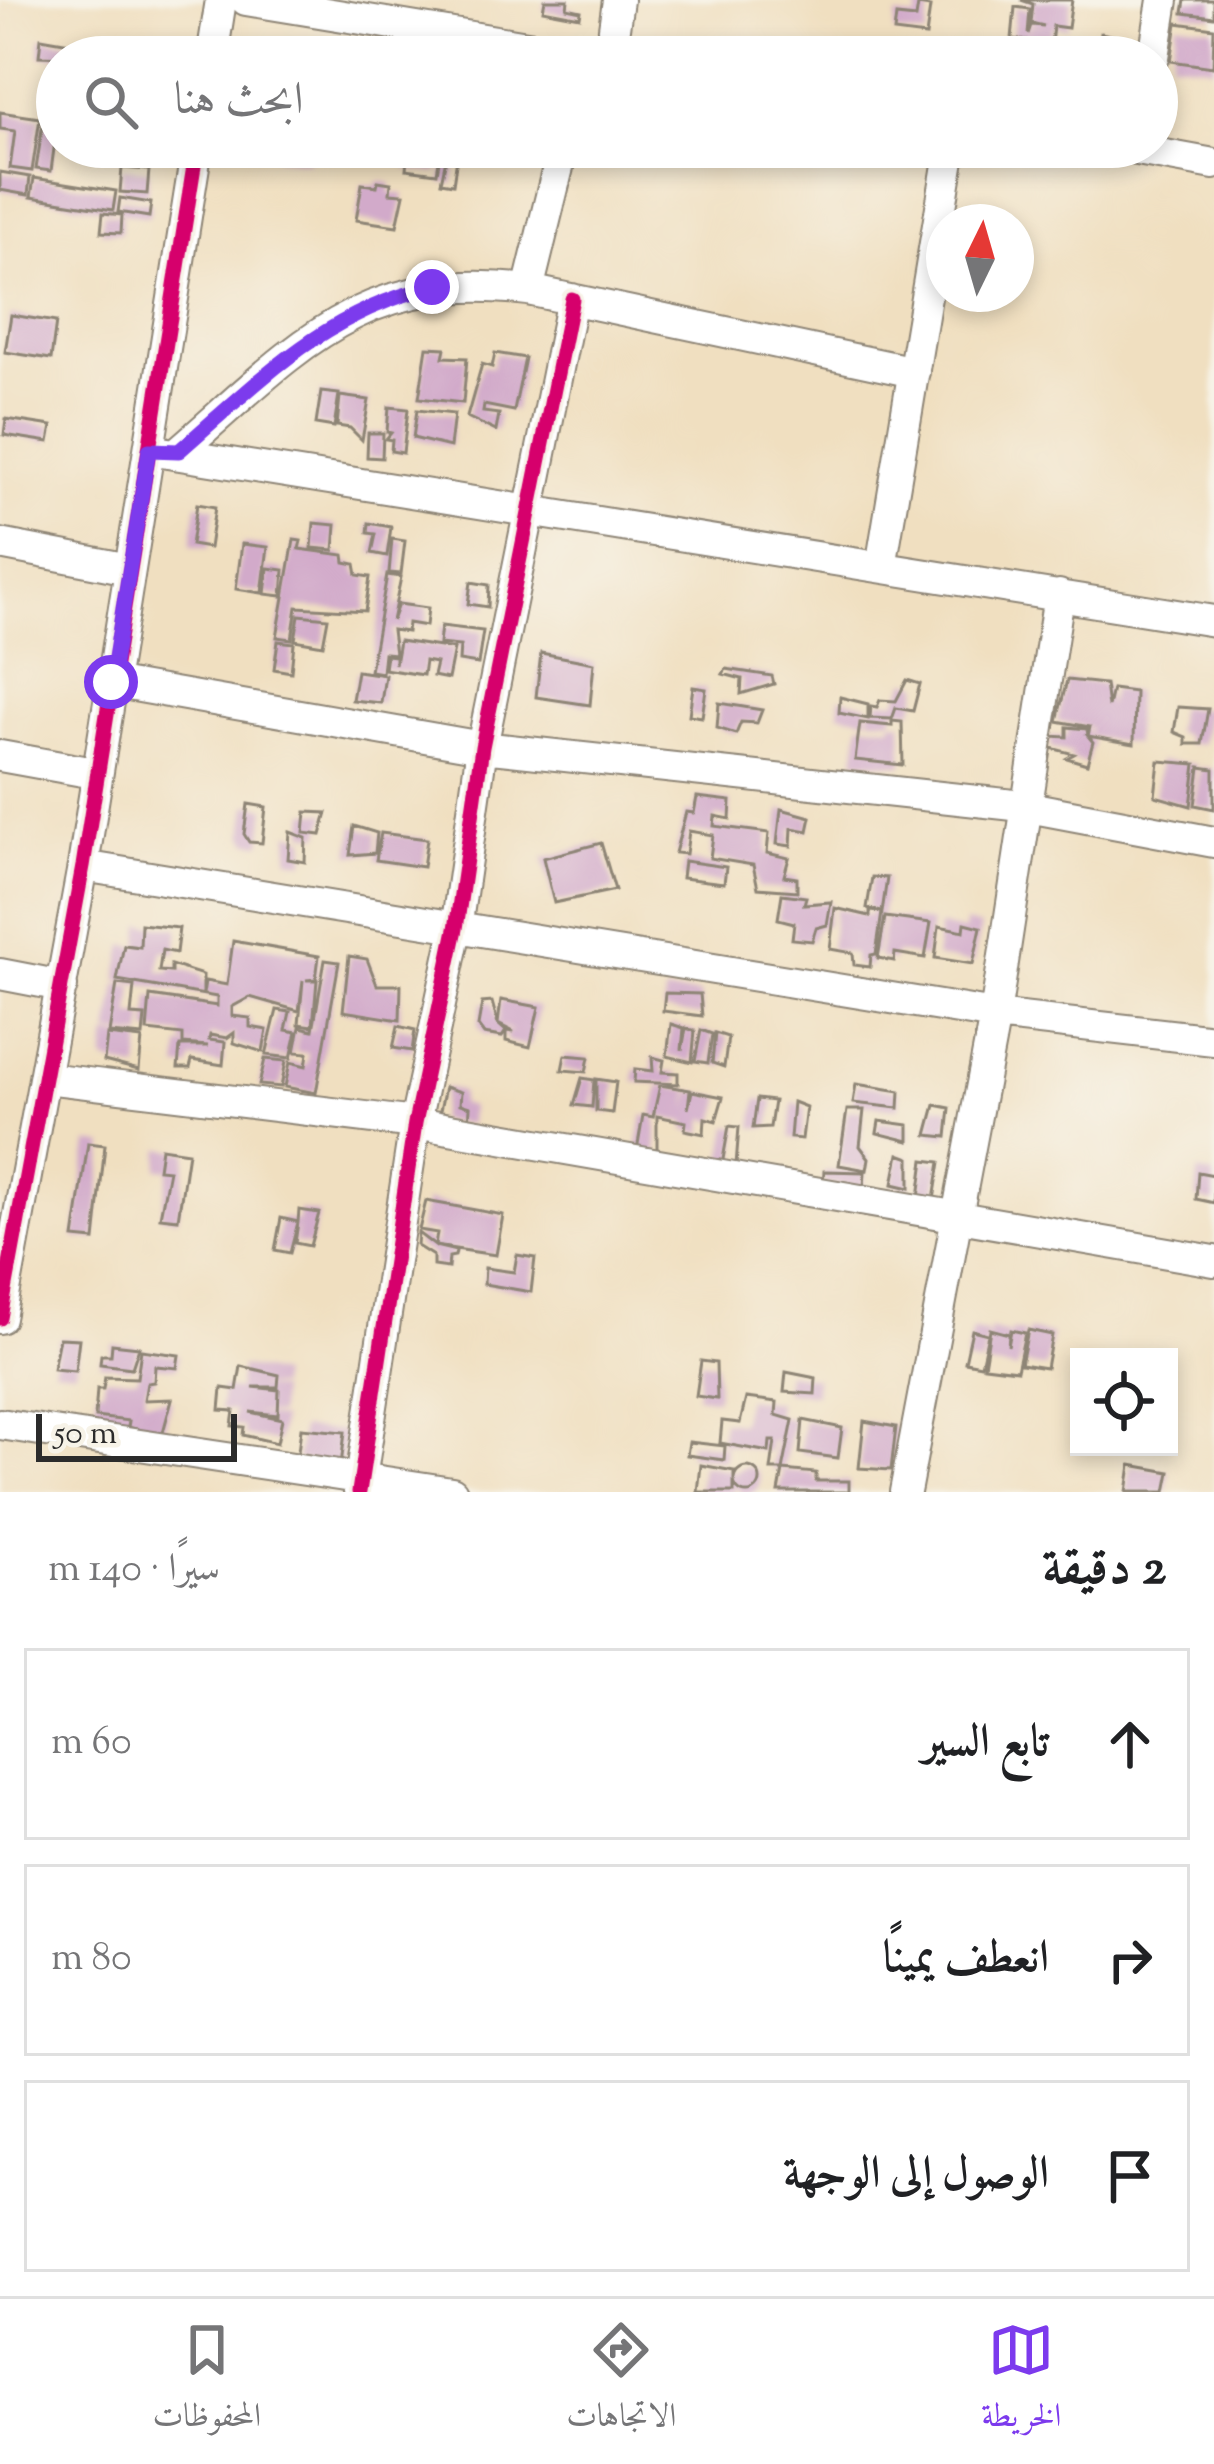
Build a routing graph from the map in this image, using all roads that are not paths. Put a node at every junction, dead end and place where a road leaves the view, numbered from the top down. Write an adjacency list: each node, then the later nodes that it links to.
1 (221, 0): 5 (street)
2 (246, 0): 6 (street)
3 (618, 0): 7 (street)
4 (1163, 0): 8 (street)
5 (215, 36)
6 (464, 36)
7 (613, 36)
8 (1157, 36)
9 (1178, 157): 10 (street)
10 (1214, 164)
11 (195, 168): 17 (street)
12 (557, 168): 14 (street)
13 (948, 168): 16 (street)
14 (528, 290): 15 (street); 17 (street)
15 (572, 298): 16 (street); 18 (street)
16 (914, 372): 20 (street)
17 (164, 451): 18 (street); 21 (street)
18 (528, 511): 20 (street); 25 (street)
19 (0, 544): 21 (street)
20 (881, 567): 22 (street)
21 (129, 569): 24 (street)
22 (1059, 595): 23 (street); 28 (street)
23 (1214, 621)
24 (111, 682): 25 (street); 27 (street)
25 (482, 747): 28 (street); 31 (street)
26 (0, 756): 27 (street)
27 (94, 773): 30 (street)
28 (1023, 806): 29 (street); 34 (street)
29 (1214, 842)
30 (83, 866): 31 (street); 33 (street)
31 (456, 929): 34 (street); 37 (street)
32 (0, 974): 33 (street)
33 (62, 986): 36 (street)
34 (994, 1015): 35 (street); 38 (street)
35 (1214, 1040)
36 (46, 1078): 37 (street); 40 (street)
37 (415, 1123): 38 (street); 42 (street)
38 (956, 1215): 39 (street); 44 (street)
39 (1214, 1261)
40 (0, 1318)
41 (0, 1424): 42 (street)
42 (360, 1484): 43 (street)
43 (452, 1492)
44 (905, 1492)

